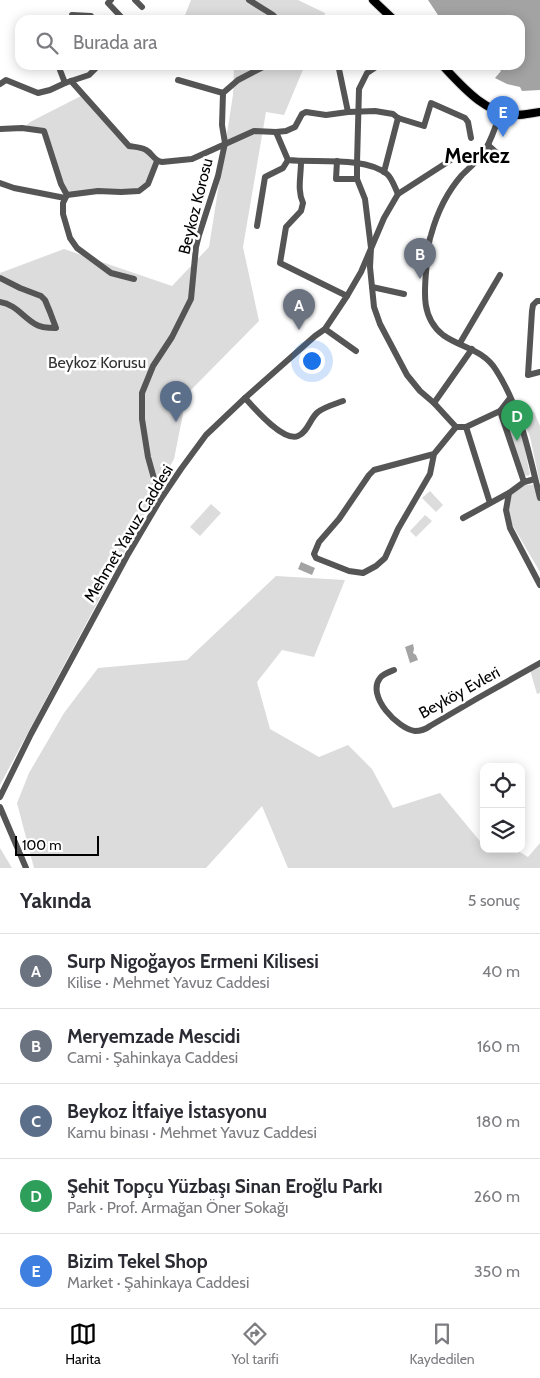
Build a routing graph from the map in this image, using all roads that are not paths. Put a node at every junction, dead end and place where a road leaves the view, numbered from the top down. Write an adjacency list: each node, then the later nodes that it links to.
1 (110, 0): 6 (street)
2 (135, 0): 5 (street)
3 (249, 0): 7 (street)
4 (373, 0): 8 (main road)
5 (142, 7)
6 (119, 15)
7 (273, 15)
8 (389, 15)
9 (61, 70): 16 (street)
10 (94, 70): 16 (street)
11 (257, 70): 18 (street)
12 (339, 70): 20 (street)
13 (371, 70): 19 (street)
14 (447, 70): 21 (main road)
15 (178, 80): 18 (street)
16 (68, 82): 17 (street); 32 (street)
17 (0, 84)
18 (223, 93): 27 (street, Beykoz Korosu)
19 (359, 111): 20 (street); 23 (street); 35 (street)
20 (348, 112): 25 (street)
21 (500, 112): 22 (main road); 28 (street)
22 (540, 112)
23 (398, 118): 26 (street); 36 (street)
24 (0, 129): 40 (street)
25 (276, 132): 27 (street); 31 (street)
26 (471, 138)
27 (225, 143): 32 (street); 68 (street, Beykoz Korosu)
28 (488, 145): 29 (street); 30 (street)
29 (498, 154)
30 (481, 156): 39 (street, Mehmet Yavuz Caddesi); 52 (street)
31 (288, 160): 34 (street); 41 (street)
32 (157, 161): 40 (street)
33 (337, 161): 34 (street); 35 (street); 37 (street)
34 (301, 162): 48 (street)
35 (357, 163): 36 (street); 37 (street)
36 (384, 172): 39 (street)
37 (357, 179): 42 (street)
38 (0, 183): 40 (street)
39 (398, 194): 42 (street, Mehmet Yavuz Caddesi)
40 (66, 196): 45 (street)
41 (257, 226)
42 (371, 248): 46 (street); 48 (street, Mehmet Yavuz Caddesi)
43 (500, 276): 52 (street)
44 (0, 278): 50 (street)
45 (134, 279)
46 (372, 286): 47 (street); 59 (street)
47 (404, 294)
48 (347, 296): 51 (street, Mehmet Yavuz Caddesi)
49 (539, 299): 55 (street)
50 (0, 302)
51 (325, 329): 54 (street); 56 (street, Mehmet Yavuz Caddesi)
52 (460, 343): 53 (street)
53 (472, 349): 57 (street); 59 (street)
54 (356, 351)
55 (540, 372)
56 (244, 398): 58 (street); 68 (street, Mehmet Yavuz Caddesi)
57 (510, 398): 60 (street); 64 (street)
58 (343, 401)
59 (434, 403): 61 (street)
60 (500, 412): 62 (street); 65 (street)
61 (456, 427): 62 (street); 63 (street)
62 (466, 427): 69 (street)
63 (434, 454): 63 (street)
64 (535, 479): 65 (street); 67 (street)
65 (524, 482): 66 (street)
66 (509, 493): 69 (street); 71 (street)
67 (540, 498)
68 (160, 500): 74 (street, Mehmet Yavuz Caddesi)
69 (490, 503): 70 (street)
70 (463, 518)
71 (540, 585)
72 (540, 663): 73 (street, Beyköy Evleri)
73 (394, 670)
74 (0, 797)
75 (0, 807): 76 (street)
76 (26, 868)

